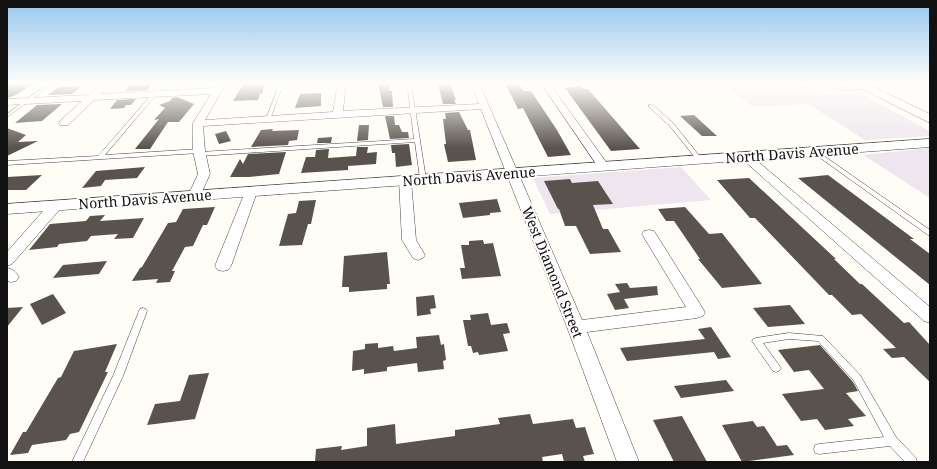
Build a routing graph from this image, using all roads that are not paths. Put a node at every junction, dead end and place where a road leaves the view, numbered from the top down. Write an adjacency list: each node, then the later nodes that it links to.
1 (22, 105): 14 (lane)
2 (83, 105): 17 (street)
3 (145, 105): 24 (lane)
4 (209, 105): 18 (street)
5 (273, 105): 15 (lane)
6 (339, 105): 13 (street)
7 (412, 105): 12 (lane)
8 (561, 105): 27 (street)
9 (902, 105): 16 (street)
10 (485, 106): 12 (street); 28 (street, West Diamond Street)
11 (651, 106): 25 (lane)
12 (413, 110): 13 (street); 19 (lane)
13 (338, 114): 15 (street)
14 (7, 116)
15 (268, 119): 18 (street)
16 (930, 119)
17 (64, 122)
18 (198, 123): 22 (street)
19 (418, 140): 22 (lane); 29 (lane)
20 (930, 143): 21 (street, North Davis Avenue)
21 (814, 151): 23 (street, North Davis Avenue); 35 (lane)
22 (200, 153): 24 (lane); 32 (street)
23 (745, 156): 25 (street, North Davis Avenue); 41 (street)
24 (100, 157): 26 (lane)
25 (700, 159): 27 (street, North Davis Avenue)
26 (7, 163)
27 (603, 166): 28 (street, North Davis Avenue)
28 (513, 173): 29 (street, North Davis Avenue); 42 (street, West Diamond Street)
29 (423, 179): 30 (street, North Davis Avenue)
30 (405, 180): 31 (street, North Davis Avenue); 37 (street)
31 (251, 192): 32 (street, North Davis Avenue); 39 (street)
32 (194, 196): 33 (street, North Davis Avenue)
33 (56, 205): 34 (street, North Davis Avenue); 38 (street)
34 (7, 209)
35 (930, 233)
36 (649, 234): 42 (street)
37 (418, 255)
38 (7, 261)
39 (223, 266)
40 (143, 311): 46 (lane)
41 (930, 317)
42 (576, 327): 47 (street, West Diamond Street)
43 (776, 368): 44 (lane)
44 (892, 441): 45 (lane); 48 (lane)
45 (819, 449)
46 (77, 462)
47 (628, 462)
48 (912, 462)

